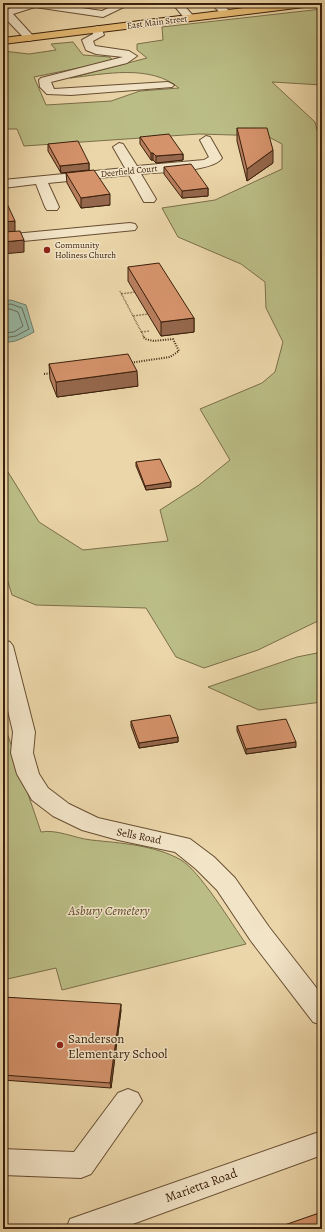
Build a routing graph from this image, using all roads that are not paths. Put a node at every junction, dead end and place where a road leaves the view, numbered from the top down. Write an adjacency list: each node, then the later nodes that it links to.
1 (105, 3): 9 (street)
2 (127, 3): 9 (street)
3 (177, 3): 12 (street)
4 (216, 3): 11 (street)
5 (240, 3): 8 (street)
6 (312, 3): 8 (main road, East Main Street)
7 (34, 4): 9 (street); 10 (street)
8 (254, 10): 11 (main road, East Main Street)
9 (86, 11)
10 (5, 13): 14 (street)
11 (226, 13): 12 (main road, East Main Street)
12 (190, 18): 13 (main road, East Main Street)
13 (97, 29): 14 (main road, East Main Street); 16 (street)
14 (30, 38): 15 (main road, East Main Street)
15 (3, 41)
16 (168, 85)
17 (206, 140): 19 (street, Deerfield Court)
18 (119, 147): 19 (street)
19 (132, 171): 20 (street, Deerfield Court); 22 (street)
20 (40, 180): 21 (street, Deerfield Court); 23 (street)
21 (3, 184)
22 (149, 199)
23 (52, 207)
24 (3, 227): 26 (street)
25 (130, 227): 26 (street)
26 (22, 238): 27 (street)
27 (3, 239)
28 (3, 649): 29 (street, Sells Road)
29 (322, 1014)
30 (128, 1101): 32 (street)
31 (322, 1143): 33 (street, Marietta Road)
32 (3, 1162)
33 (81, 1229)

